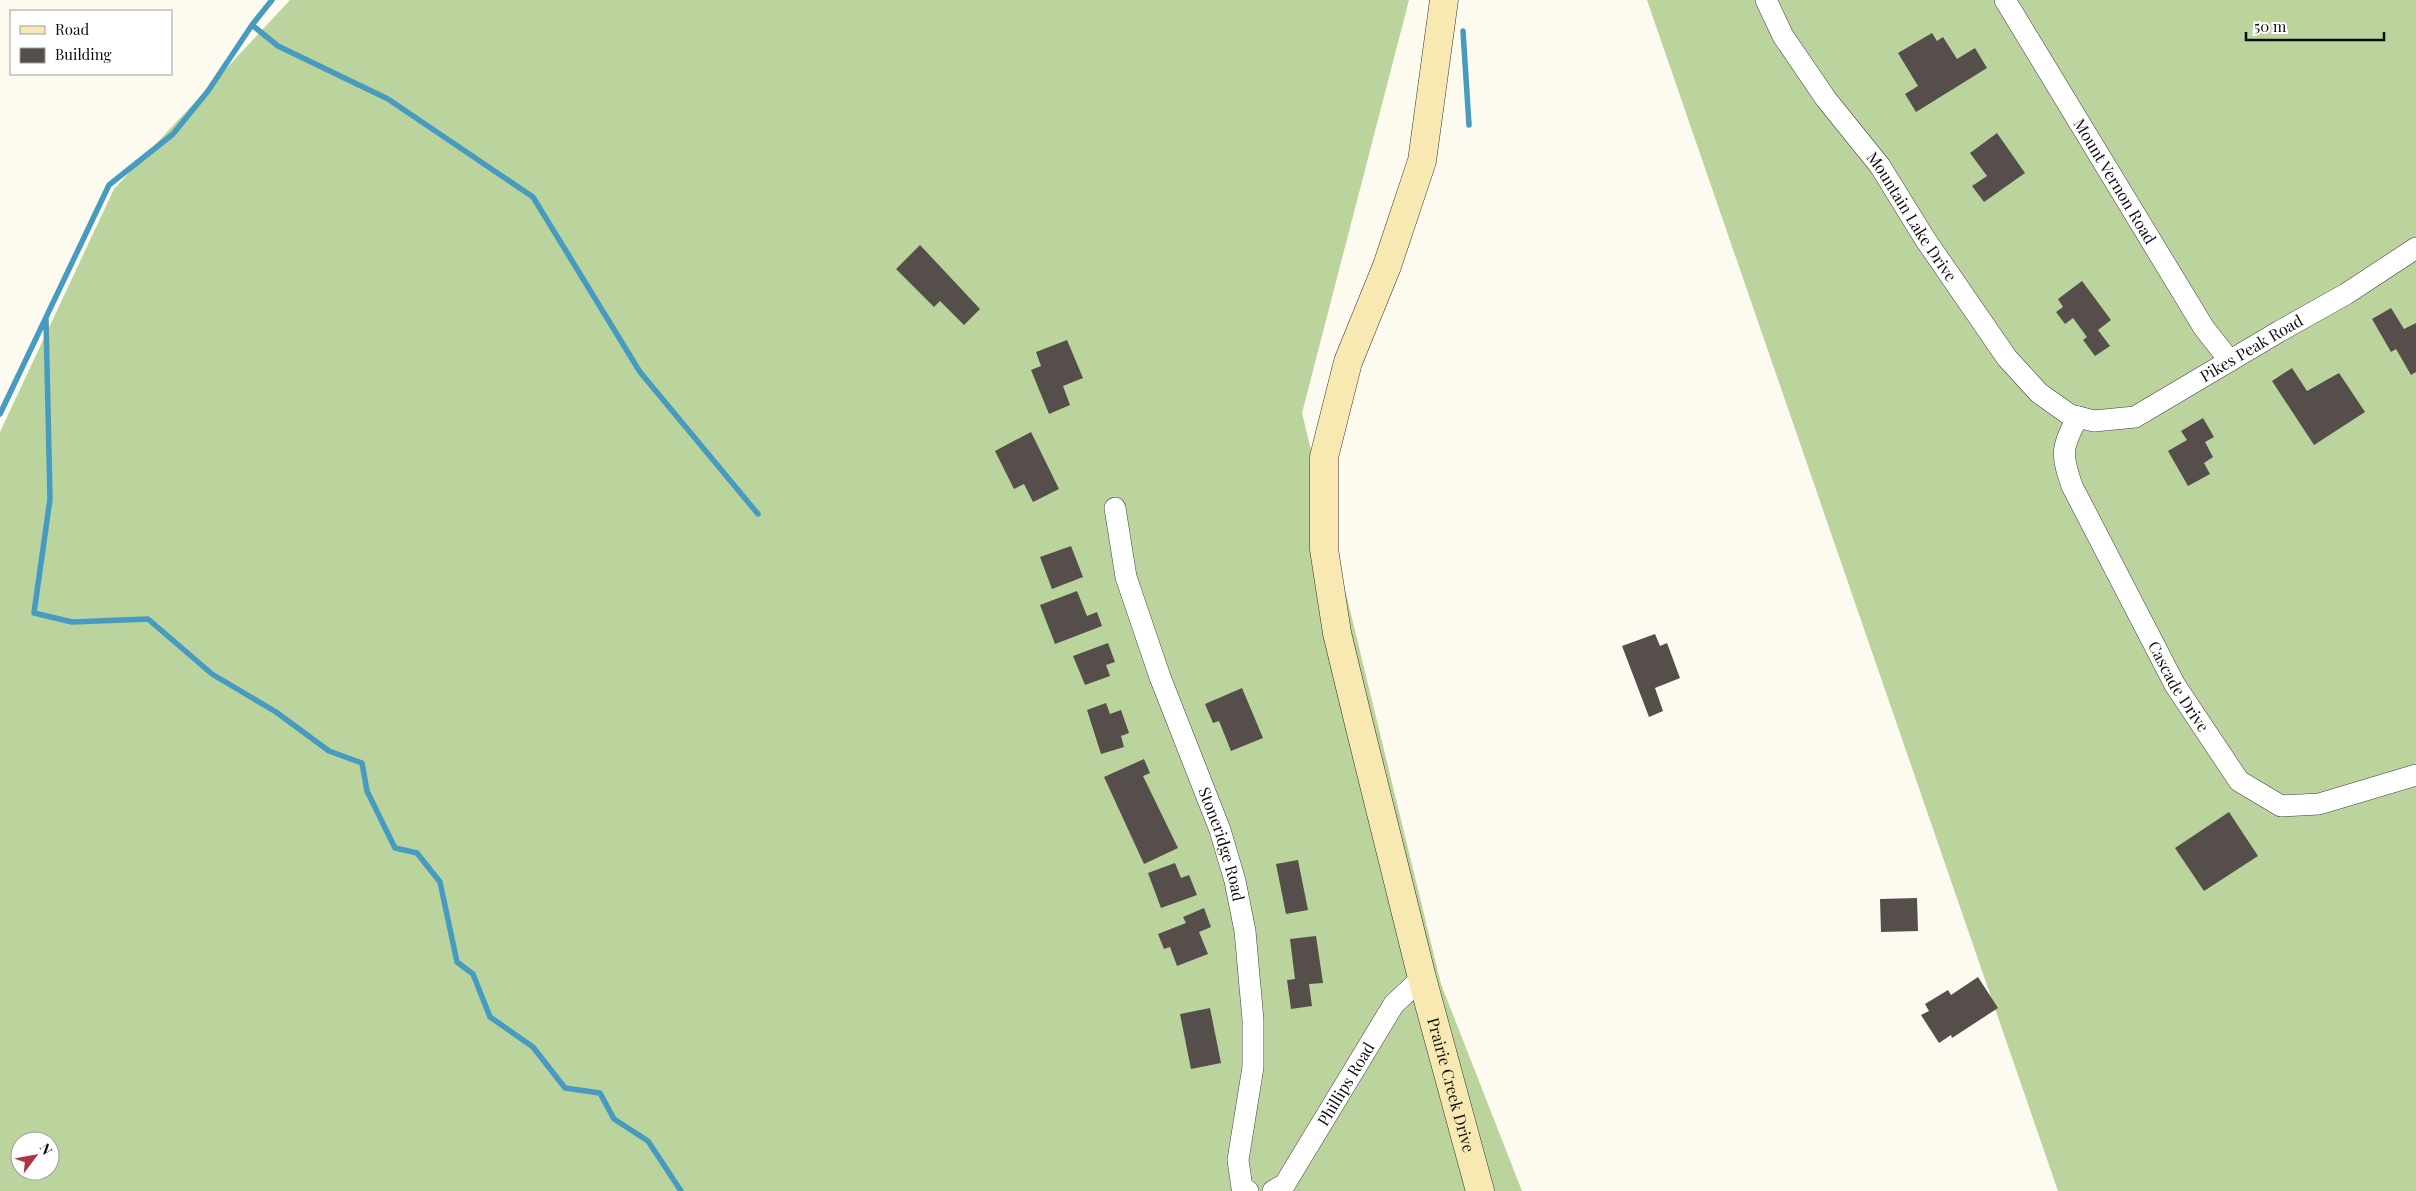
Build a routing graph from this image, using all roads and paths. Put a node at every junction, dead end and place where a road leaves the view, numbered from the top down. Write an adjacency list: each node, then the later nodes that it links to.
1 (1444, 0): 9 (main road, Prairie Creek Drive)
2 (1766, 0): 6 (street, Mountain Lake Drive)
3 (2005, 0): 5 (street, Mount Vernon Road)
4 (2416, 248): 5 (street, Pikes Peak Road)
5 (2230, 361): 6 (street, Pikes Peak Road)
6 (2078, 417): 8 (street, Cascade Drive)
7 (1115, 508): 10 (street, Stoneridge Road)
8 (2416, 775)
9 (1422, 978): 11 (street, Phillips Road); 12 (main road, Prairie Creek Drive)
10 (1248, 1191)
11 (1274, 1191)
12 (1480, 1191)

